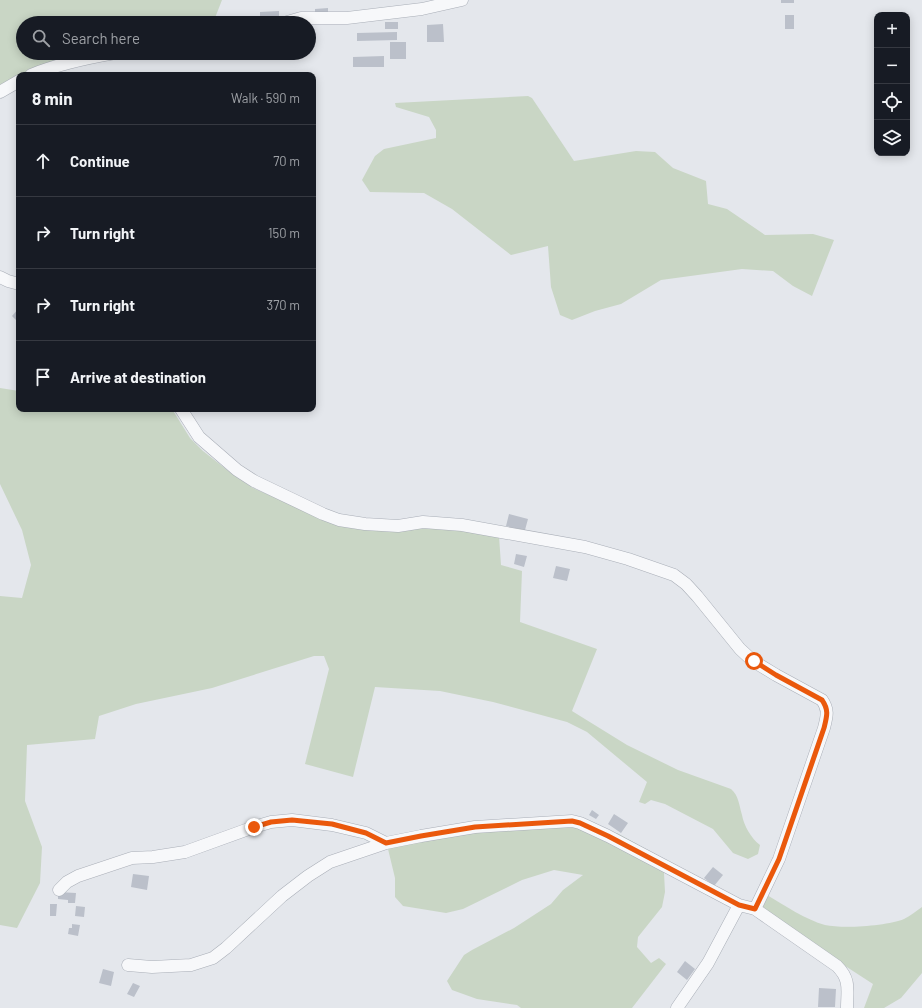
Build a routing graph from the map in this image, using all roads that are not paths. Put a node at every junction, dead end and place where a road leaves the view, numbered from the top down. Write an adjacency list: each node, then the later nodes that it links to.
1 (462, 0): 2 (street)
2 (316, 18)
3 (81, 60): 4 (street)
4 (39, 72)
5 (16, 83): 6 (street)
6 (0, 92)
7 (0, 277): 8 (street)
8 (16, 283)
9 (183, 412): 13 (street)
10 (386, 843): 11 (street); 12 (street); 14 (street)
11 (59, 890)
12 (739, 905): 13 (street); 15 (street)
13 (755, 909): 16 (street)
14 (128, 965)
15 (677, 1008)
16 (847, 1008)

